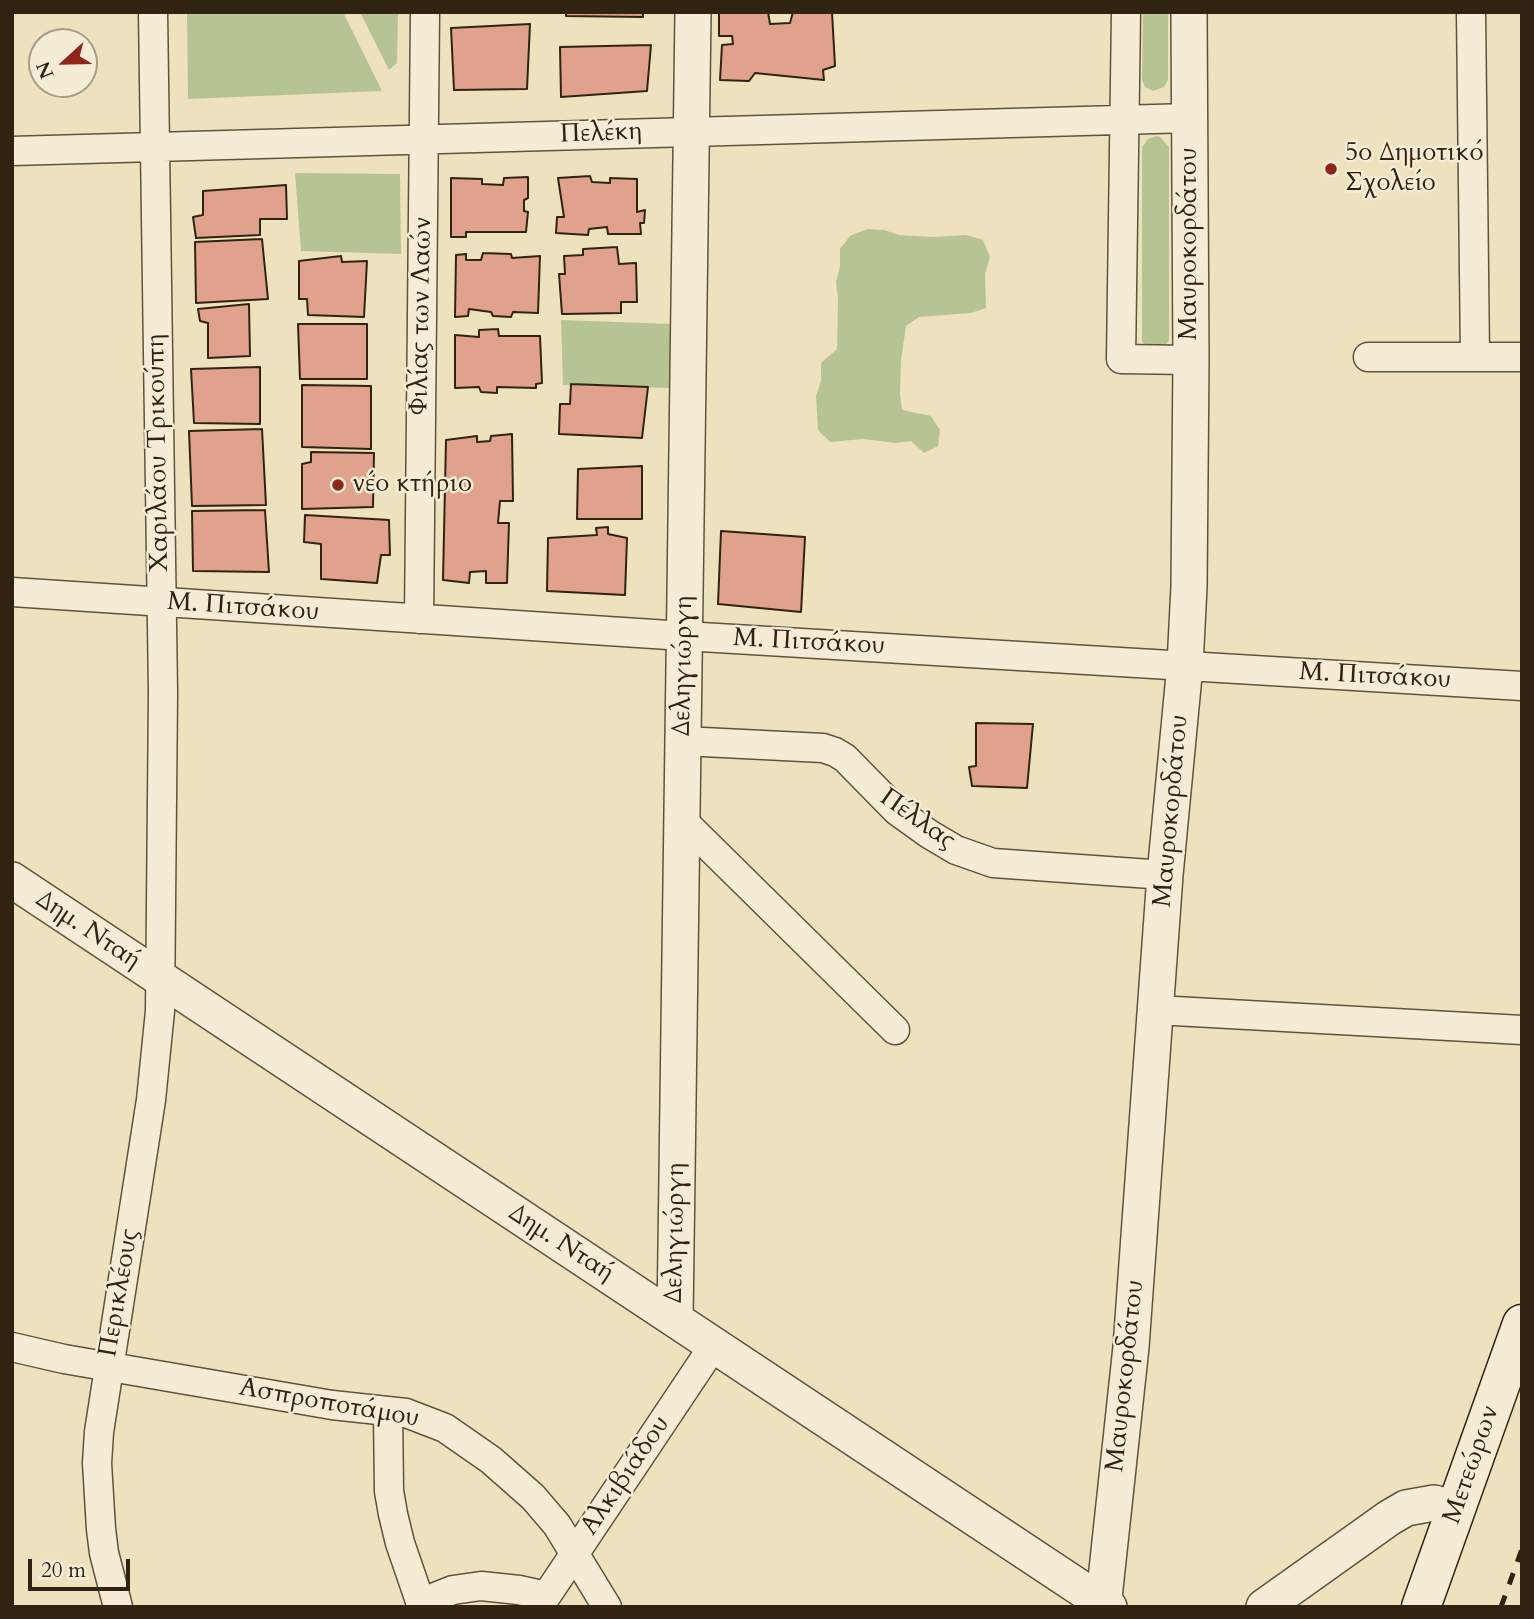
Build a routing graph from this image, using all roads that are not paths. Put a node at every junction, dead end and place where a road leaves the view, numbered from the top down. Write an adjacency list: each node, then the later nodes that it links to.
1 (153, 12): 11 (street, Χαριλάου Τρικούπη)
2 (425, 12): 10 (street, Φιλίας των Λαών)
3 (693, 12): 9 (street, Δεληγιώργη)
4 (1126, 12): 8 (street)
5 (1189, 12): 7 (street, Μαυροκορδάτου)
6 (1471, 12): 14 (street)
7 (1190, 118): 8 (street, Πελέκη); 16 (street, Μαυροκορδάτου)
8 (1123, 119): 9 (street, Πελέκη); 16 (street)
9 (691, 131): 10 (street, Πελέκη); 20 (street, Δεληγιώργη)
10 (424, 139): 11 (street, Πελέκη); 19 (street, Φιλίας των Λαών)
11 (154, 147): 12 (street, Πελέκη); 18 (street, Χαριλάου Τρικούπη)
12 (12, 151)
13 (1368, 357): 14 (street)
14 (1475, 357): 15 (street)
15 (1522, 357)
16 (1191, 360): 21 (street, Μαυροκορδάτου)
17 (12, 592): 18 (street, Μ. Πιτσάκου)
18 (162, 602): 19 (street, Μ. Πιτσάκου); 27 (street, Χαριλάου Τρικούπη)
19 (419, 619): 20 (street, Μ. Πιτσάκου)
20 (684, 636): 21 (street, Μ. Πιτσάκου); 23 (street, Δεληγιώργη)
21 (1185, 665): 22 (street, Μ. Πιτσάκου); 25 (street, Μαυροκορδάτου)
22 (1522, 686)
23 (683, 741): 24 (street, Δεληγιώργη); 25 (street, Πέλλας)
24 (682, 820): 29 (street); 31 (street, Δεληγιώργη)
25 (1166, 875): 28 (street, Μαυροκορδάτου)
26 (12, 880): 27 (street, Δημ. Νταή)
27 (160, 978): 31 (street, Δημ. Νταή); 35 (street, Περικλέους)
28 (1156, 1010): 30 (street); 41 (street, Μαυροκορδάτου)
29 (895, 1030)
30 (1522, 1030)
31 (675, 1319): 33 (street, Δημ. Νταή)
32 (1522, 1324): 37 (main road, Μετεώρων)
33 (714, 1345): 38 (street, Αλκιβιάδου); 41 (street, Δημ. Νταή)
34 (12, 1347): 35 (street, Ασπροποτάμου)
35 (108, 1366): 36 (street, Ασπροποτάμου); 42 (street, Περικλέους)
36 (388, 1412): 38 (street, Ασπροποτάμου); 40 (street)
37 (1456, 1509): 44 (street); 45 (main road, Μετεώρων)
38 (575, 1553): 39 (street, Αλκιβιάδου); 43 (street, Ασπροποτάμου)
39 (543, 1601): 40 (street)
40 (421, 1605)
41 (1105, 1605)
42 (118, 1607)
43 (607, 1607)
44 (1264, 1607)
45 (1421, 1607)

